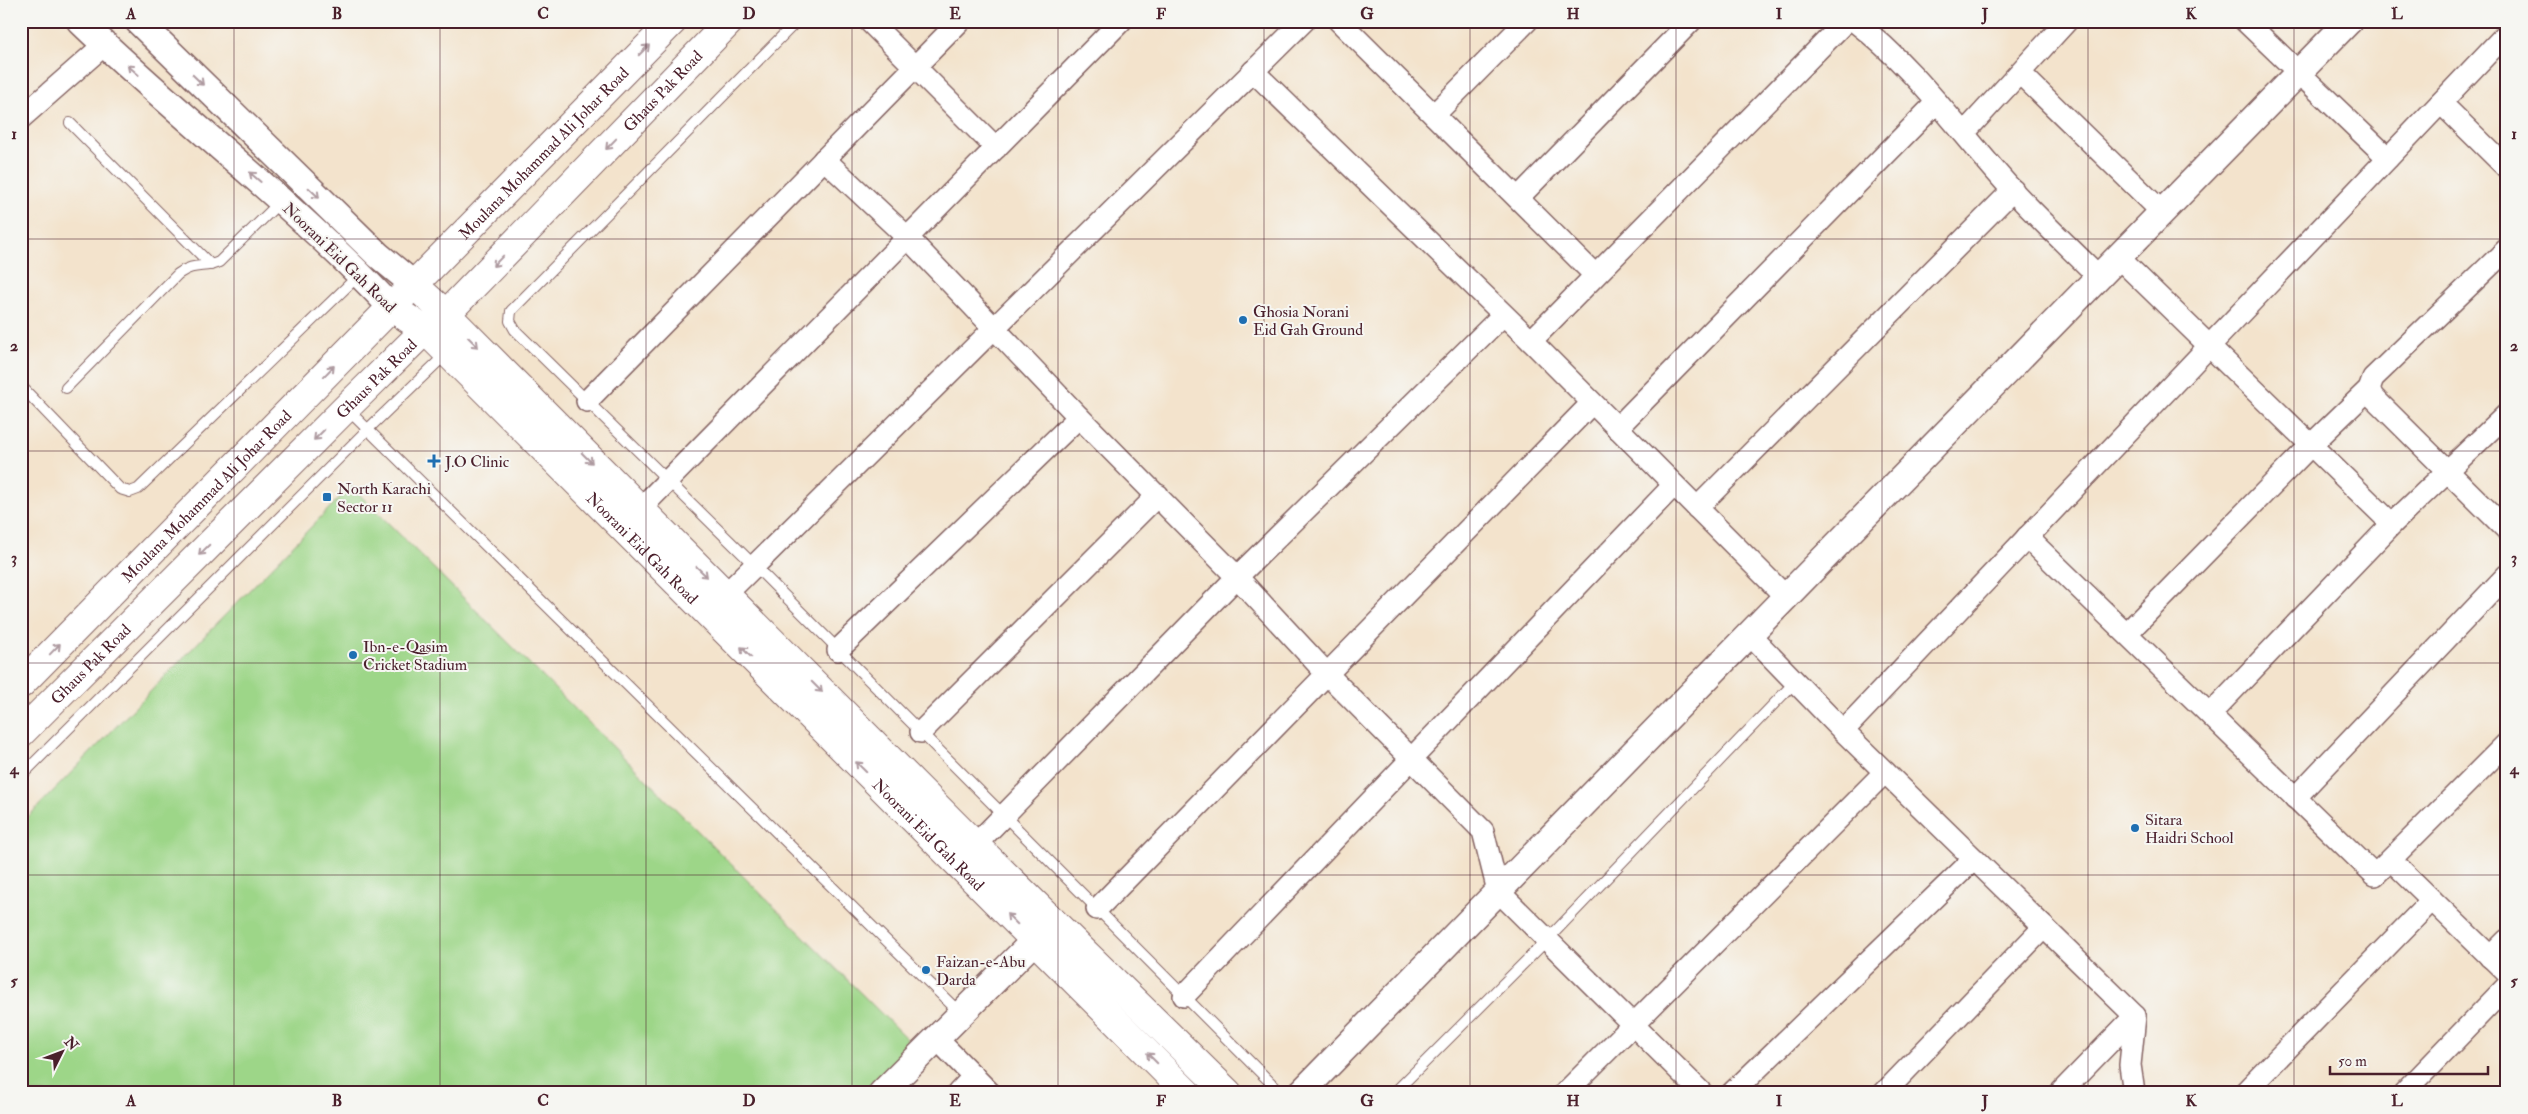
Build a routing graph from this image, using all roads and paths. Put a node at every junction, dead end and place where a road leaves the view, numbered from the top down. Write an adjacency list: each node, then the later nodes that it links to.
1 (80, 21): 19 (street, Noorani Eid Gah Road)
2 (138, 21): 41 (street, Noorani Eid Gah Road, one-way to 41)
3 (673, 21): 45 (main road, Moulana Mohammad Ali Johar Road, one-way to 3)
4 (730, 21): 48 (main road, Ghaus Pak Road, one-way to 48)
5 (796, 21): 56 (lane)
6 (870, 21): 20 (street)
7 (960, 21): 20 (street)
8 (1121, 21): 30 (street)
9 (1304, 21): 21 (street)
10 (1527, 21): 26 (street)
11 (1691, 21): 35 (street)
12 (1846, 21): 43 (street)
13 (1854, 21): 24 (street)
14 (2067, 21): 23 (street)
15 (2245, 21): 22 (street)
16 (2349, 21): 22 (street)
17 (1348, 24): 26 (street)
18 (2507, 33): 25 (street)
19 (104, 45): 27 (street); 36 (street, Noorani Eid Gah Road, one-way to 19)
20 (915, 67): 30 (street); 32 (street)
21 (1253, 71): 47 (street); 49 (street)
22 (2299, 72): 31 (street); 37 (street)
23 (2020, 73): 29 (street); 37 (street)
24 (1937, 102): 29 (street); 61 (street)
25 (2441, 103): 31 (street); 33 (street)
26 (1434, 115): 35 (street)
27 (21, 118)
28 (70, 123): 42 (lane)
29 (1965, 132): 34 (street)
30 (996, 148): 38 (street)
31 (2388, 158): 51 (street)
32 (824, 160): 38 (street); 56 (street)
33 (2507, 168)
34 (2013, 190): 44 (street); 68 (street)
35 (1518, 198): 43 (street)
36 (282, 201): 41 (street, Noorani Eid Gah Road); 42 (lane)
37 (2162, 212): 40 (street)
38 (908, 238): 49 (street); 65 (street)
39 (2507, 249): 55 (street)
40 (2118, 257): 44 (street); 51 (street)
41 (369, 265): 45 (street, Noorani Eid Gah Road); 46 (street, Noorani Eid Gah Road); 53 (lane)
42 (211, 266): 54 (lane)
43 (1595, 275): 50 (street)
44 (2099, 278): 77 (street)
45 (413, 284): 46 (main road, Moulana Mohammad Ali Johar Road); 48 (main road, Noorani Eid Gah Road)
46 (391, 308): 48 (main road, Noorani Eid Gah Road); 83 (main road, Moulana Mohammad Ali Johar Road, one-way to 46)
47 (1503, 315): 50 (street); 75 (street)
48 (436, 322): 52 (main road, Noorani Eid Gah Road); 58 (main road, Ghaus Pak Road); 69 (main road, Noorani Eid Gah Road, one-way to 69)
49 (995, 330): 60 (street); 73 (street)
50 (1531, 341): 57 (street)
51 (2210, 345): 63 (street); 72 (street)
52 (448, 353): 62 (lane); 103 (main road, Noorani Eid Gah Road, one-way to 52)
53 (21, 386)
54 (66, 388)
55 (2369, 389): 63 (street); 64 (street)
56 (588, 401): 65 (lane)
57 (1592, 403): 61 (street); 81 (street)
58 (346, 408): 62 (lane); 87 (main road, Ghaus Pak Road, one-way to 87)
59 (2507, 414): 64 (street)
60 (1079, 417): 67 (street); 80 (street)
61 (1618, 428): 66 (street)
62 (368, 429): 91 (lane); 108 (lane)
63 (2311, 445): 70 (street); 78 (street)
64 (2448, 471): 70 (street); 71 (street)
65 (668, 480): 69 (street); 73 (lane)
66 (1674, 485): 68 (street); 89 (street)
67 (1158, 496): 75 (street); 86 (street)
68 (1697, 508): 77 (street)
69 (639, 510): 76 (main road, Noorani Eid Gah Road, one-way to 76)
70 (2392, 524): 84 (street)
71 (2507, 530)
72 (2027, 537): 78 (street); 85 (street)
73 (756, 567): 76 (street); 80 (lane)
74 (2507, 575): 92 (street)
75 (1237, 576): 81 (street); 93 (street)
76 (725, 595): 94 (main road, Noorani Eid Gah Road, one-way to 94)
77 (1786, 597): 79 (street)
78 (2127, 633): 84 (street)
79 (1749, 634): 82 (street); 97 (street)
80 (838, 650): 86 (lane)
81 (1327, 674): 89 (street); 99 (street)
82 (1796, 682): 85 (street); 101 (lane)
83 (21, 684)
84 (2210, 714): 92 (street)
85 (1843, 731): 90 (street)
86 (920, 732): 93 (lane)
87 (21, 733)
88 (2507, 743): 96 (street)
89 (1412, 758): 97 (street); 107 (street)
90 (1885, 772): 95 (street); 110 (street)
91 (21, 776)
92 (2295, 798): 96 (street)
93 (1004, 816): 94 (street); 99 (lane)
94 (975, 845): 117 (main road, Noorani Eid Gah Road)
95 (1974, 859): 100 (street); 123 (street)
96 (2391, 860): 98 (street)
97 (1498, 891): 101 (street); 119 (street)
98 (2432, 900): 104 (street); 127 (street)
99 (1097, 909): 107 (lane)
100 (2044, 927): 109 (street); 124 (street)
101 (1547, 940): 110 (street); 120 (lane)
102 (2507, 940): 104 (street)
103 (1034, 942): 108 (street); 116 (main road, Noorani Eid Gah Road, one-way to 103)
104 (2490, 957): 105 (street)
105 (2507, 973)
106 (2507, 986): 128 (street)
107 (1184, 996): 118 (lane)
108 (962, 1015): 111 (street)
109 (2135, 1016): 125 (street); 126 (street)
110 (1633, 1025): 121 (street); 122 (street)
111 (936, 1038): 112 (street); 113 (street)
112 (974, 1076): 114 (street); 115 (street)
113 (882, 1093)
114 (958, 1093)
115 (990, 1093)
116 (1187, 1093)
117 (1228, 1093)
118 (1281, 1093)
119 (1301, 1093)
120 (1394, 1093)
121 (1565, 1093)
122 (1702, 1093)
123 (1732, 1093)
124 (1884, 1093)
125 (2060, 1093)
126 (2134, 1093)
127 (2244, 1093)
128 (2404, 1093)

